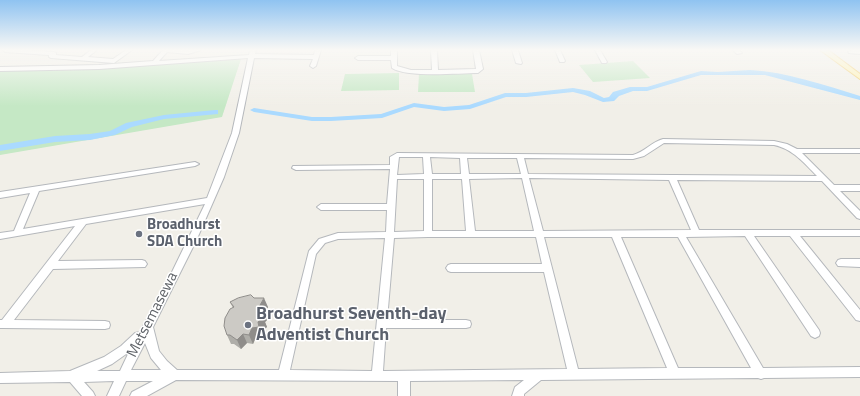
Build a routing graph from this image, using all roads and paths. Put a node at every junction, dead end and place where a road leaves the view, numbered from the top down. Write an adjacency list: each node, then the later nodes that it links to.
1 (71, 68): 6 (street)
2 (249, 68): 27 (street, Metsemasewa)
3 (396, 68): 7 (street)
4 (480, 68): 7 (street)
5 (848, 68): 8 (main road)
6 (0, 69)
7 (436, 70)
8 (860, 77)
9 (860, 150): 10 (street)
10 (796, 151): 13 (street); 22 (street)
11 (426, 155): 12 (street); 15 (street); 20 (street)
12 (462, 155): 13 (street); 17 (street)
13 (520, 156): 18 (street)
14 (195, 164): 25 (street)
15 (394, 167): 16 (street); 19 (street)
16 (296, 168)
17 (464, 176): 18 (street); 20 (street); 33 (street)
18 (525, 176): 21 (street); 34 (street)
19 (394, 177): 20 (street); 28 (street)
20 (428, 177): 42 (street)
21 (672, 178): 22 (street); 37 (street)
22 (824, 179): 23 (street)
23 (833, 188): 24 (street); 30 (street)
24 (860, 188)
25 (36, 189): 26 (street); 32 (street)
26 (0, 194)
27 (210, 200): 31 (street); 55 (street, Metsemasewa)
28 (392, 207): 29 (street); 41 (street)
29 (321, 208)
30 (860, 216)
31 (83, 222): 32 (street); 45 (street)
32 (16, 233): 43 (street)
33 (471, 233): 34 (street); 42 (street)
34 (538, 233): 35 (street); 49 (street)
35 (615, 233): 36 (street); 58 (street)
36 (680, 233): 37 (street); 59 (street)
37 (696, 233): 38 (street)
38 (747, 233): 39 (street); 56 (street)
39 (792, 233): 40 (street); 50 (street)
40 (860, 233)
41 (390, 234): 42 (street); 52 (street); 66 (street)
42 (428, 234)
43 (0, 236)
44 (841, 263): 47 (street)
45 (49, 264): 46 (street); 51 (street)
46 (142, 264)
47 (859, 264)
48 (451, 268): 49 (street)
49 (547, 268): 63 (street)
50 (860, 317)
51 (2, 324): 54 (street)
52 (381, 324): 53 (street); 61 (street)
53 (466, 324)
54 (105, 325)
55 (148, 326): 60 (street); 64 (street); 65 (street, Metsemasewa)
56 (815, 333)
57 (860, 372): 59 (street)
58 (675, 374): 59 (street); 63 (street)
59 (761, 374)
60 (175, 375): 65 (street); 66 (street); 71 (street)
61 (377, 375): 66 (street); 67 (street)
62 (539, 375): 63 (street); 67 (street); 73 (street)
63 (574, 375)
64 (72, 376): 65 (street); 68 (street); 69 (street)
65 (122, 376): 70 (street, Metsemasewa)
66 (283, 376)
67 (404, 376): 72 (street)
68 (0, 378)
69 (89, 396)
70 (113, 396)
71 (136, 396)
72 (404, 396)
73 (518, 396)

